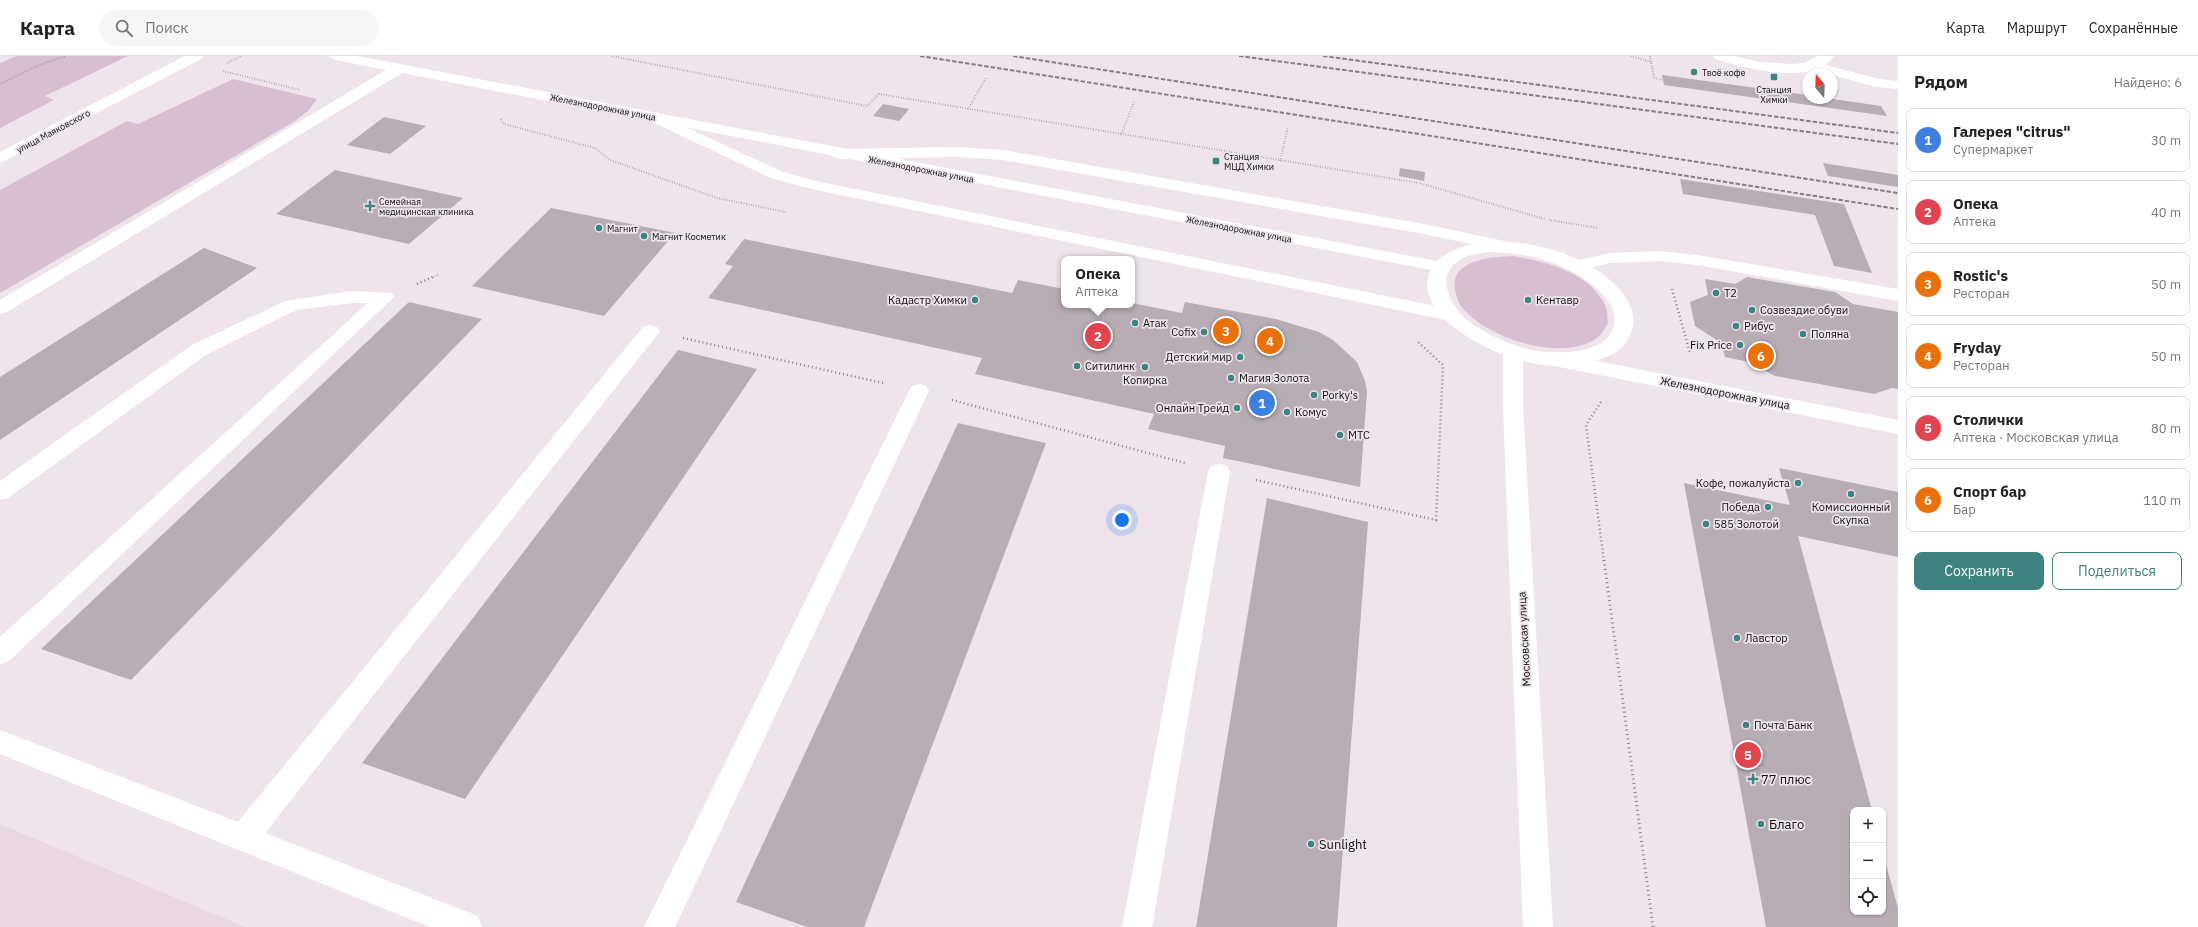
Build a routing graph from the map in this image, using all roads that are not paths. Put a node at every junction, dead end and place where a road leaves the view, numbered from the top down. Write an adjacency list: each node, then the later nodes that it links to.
1 (196, 56): 10 (street, улица Маяковского)
2 (335, 56): 6 (street, Железнодорожная улица)
3 (1720, 56): 5 (street)
4 (1827, 56): 5 (street)
5 (1811, 65): 7 (street)
6 (400, 68): 8 (street, Железнодорожная улица); 15 (street)
7 (1898, 85)
8 (653, 117): 9 (street, Железнодорожная улица); 16 (street)
9 (839, 154): 11 (street); 13 (street, Железнодорожная улица)
10 (0, 158)
11 (1509, 247): 12 (street); 13 (street)
12 (1578, 266): 14 (street); 19 (street)
13 (1442, 267): 16 (street, Железнодорожная улица)
14 (1898, 295)
15 (0, 308)
16 (1451, 315): 18 (street, Железнодорожная улица)
17 (650, 331): 26 (street)
18 (1513, 351): 19 (street, Железнодорожная улица); 30 (street, Московская улица)
19 (1551, 359): 21 (street, Железнодорожная улица)
20 (919, 391): 28 (street)
21 (1898, 427)
22 (1219, 472): 29 (street)
23 (0, 492): 24 (street)
24 (0, 653)
25 (0, 742): 26 (street)
26 (243, 838): 27 (street)
27 (467, 927)
28 (659, 927)
29 (1137, 927)
30 (1538, 927)

